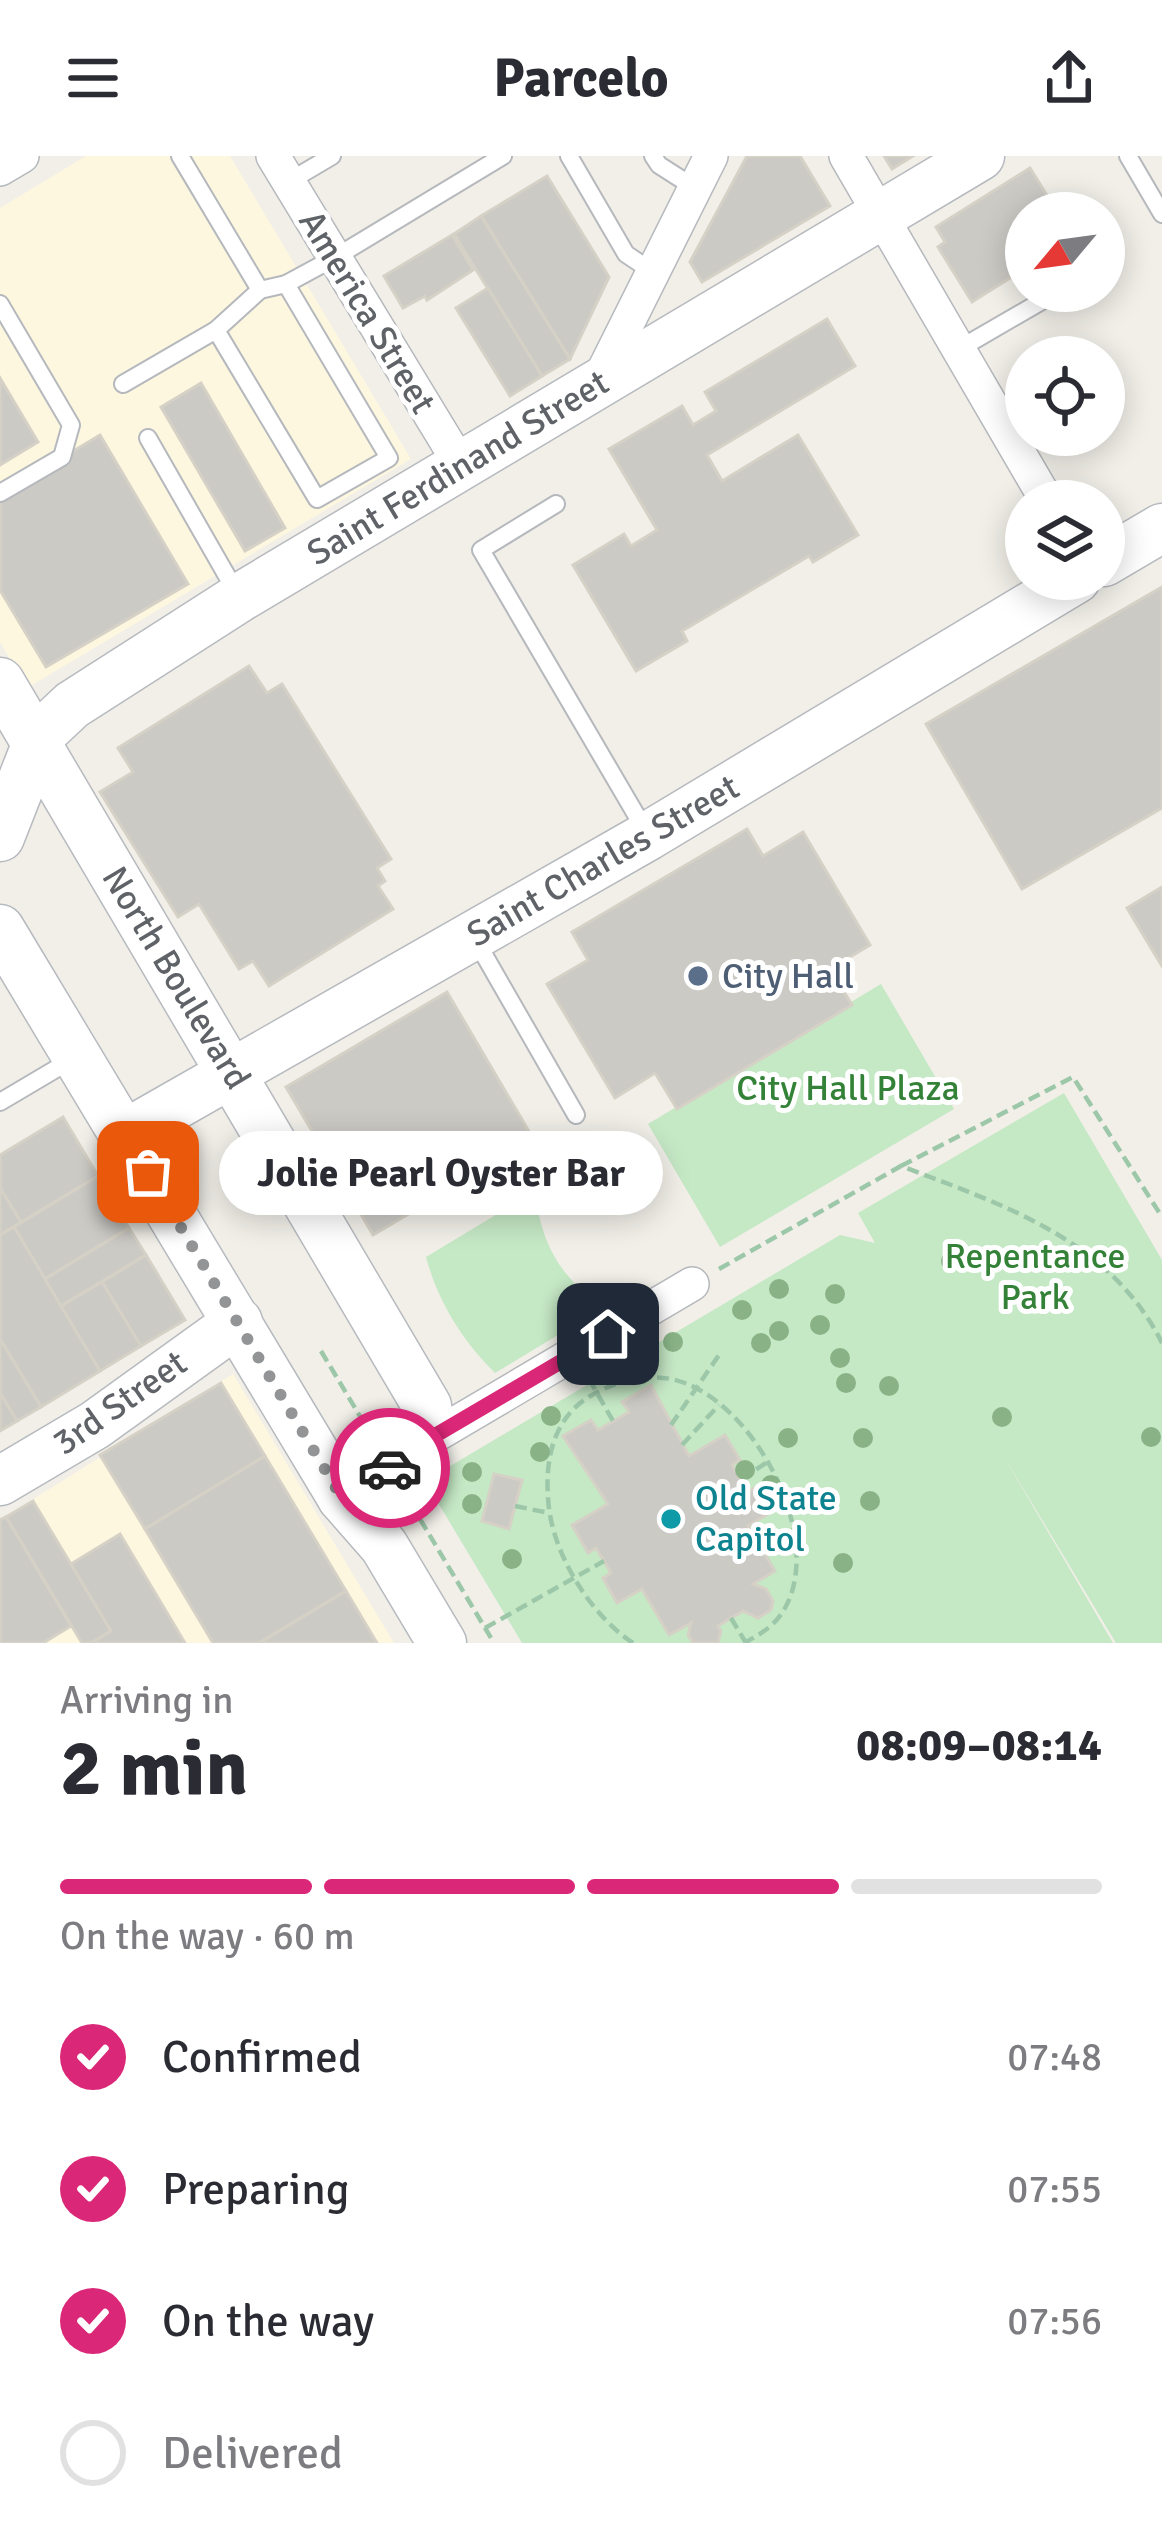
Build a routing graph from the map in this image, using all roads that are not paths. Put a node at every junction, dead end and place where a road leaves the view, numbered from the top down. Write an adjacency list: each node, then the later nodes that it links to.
1 (22, 156): 12 (street)
2 (180, 156): 19 (lane)
3 (332, 156): 11 (lane)
4 (503, 156): 16 (lane)
5 (569, 156): 17 (lane)
6 (653, 156): 13 (lane)
7 (711, 156): 13 (street)
8 (846, 156): 15 (street)
9 (980, 156): 15 (street, Saint Ferdinand Street)
10 (1128, 156): 14 (lane)
11 (281, 169): 16 (street, America Street)
12 (0, 170)
13 (695, 188): 17 (street)
14 (1162, 214)
15 (881, 215): 23 (street); 25 (street, Saint Ferdinand Street)
16 (334, 257): 18 (lane); 27 (street, America Street)
17 (653, 272): 25 (street)
18 (286, 284): 19 (lane); 31 (lane)
19 (260, 290): 22 (lane)
20 (0, 304): 29 (lane)
21 (1023, 312): 23 (lane)
22 (216, 330): 24 (lane); 31 (lane)
23 (959, 349): 28 (street)
24 (123, 384)
25 (596, 385): 27 (street, Saint Ferdinand Street)
26 (148, 438): 34 (lane)
27 (462, 467): 31 (street, Saint Ferdinand Street)
28 (1035, 480)
29 (0, 493)
30 (556, 504): 38 (lane)
31 (354, 505): 34 (street, Saint Ferdinand Street)
32 (1162, 528): 33 (street)
33 (1125, 550)
34 (239, 598): 37 (street, Saint Ferdinand Street)
35 (1041, 600): 38 (street, Saint Charles Street)
36 (0, 682): 37 (street, North Boulevard)
37 (36, 741): 39 (street, Saint Ferdinand Street); 43 (street, North Boulevard)
38 (649, 836): 41 (street, Saint Charles Street)
39 (0, 837)
40 (0, 928): 42 (street)
41 (474, 937): 43 (street, Saint Charles Street); 45 (lane)
42 (77, 1056): 44 (lane); 46 (street)
43 (233, 1074): 46 (street, Saint Charles Street); 49 (street, North Boulevard)
44 (0, 1102)
45 (576, 1115)
46 (125, 1134): 48 (street)
47 (692, 1285): 49 (street)
48 (238, 1322): 50 (street, 3rd Street); 51 (street)
49 (424, 1442): 51 (street)
50 (0, 1481)
51 (342, 1498): 52 (street)
52 (464, 1636)

